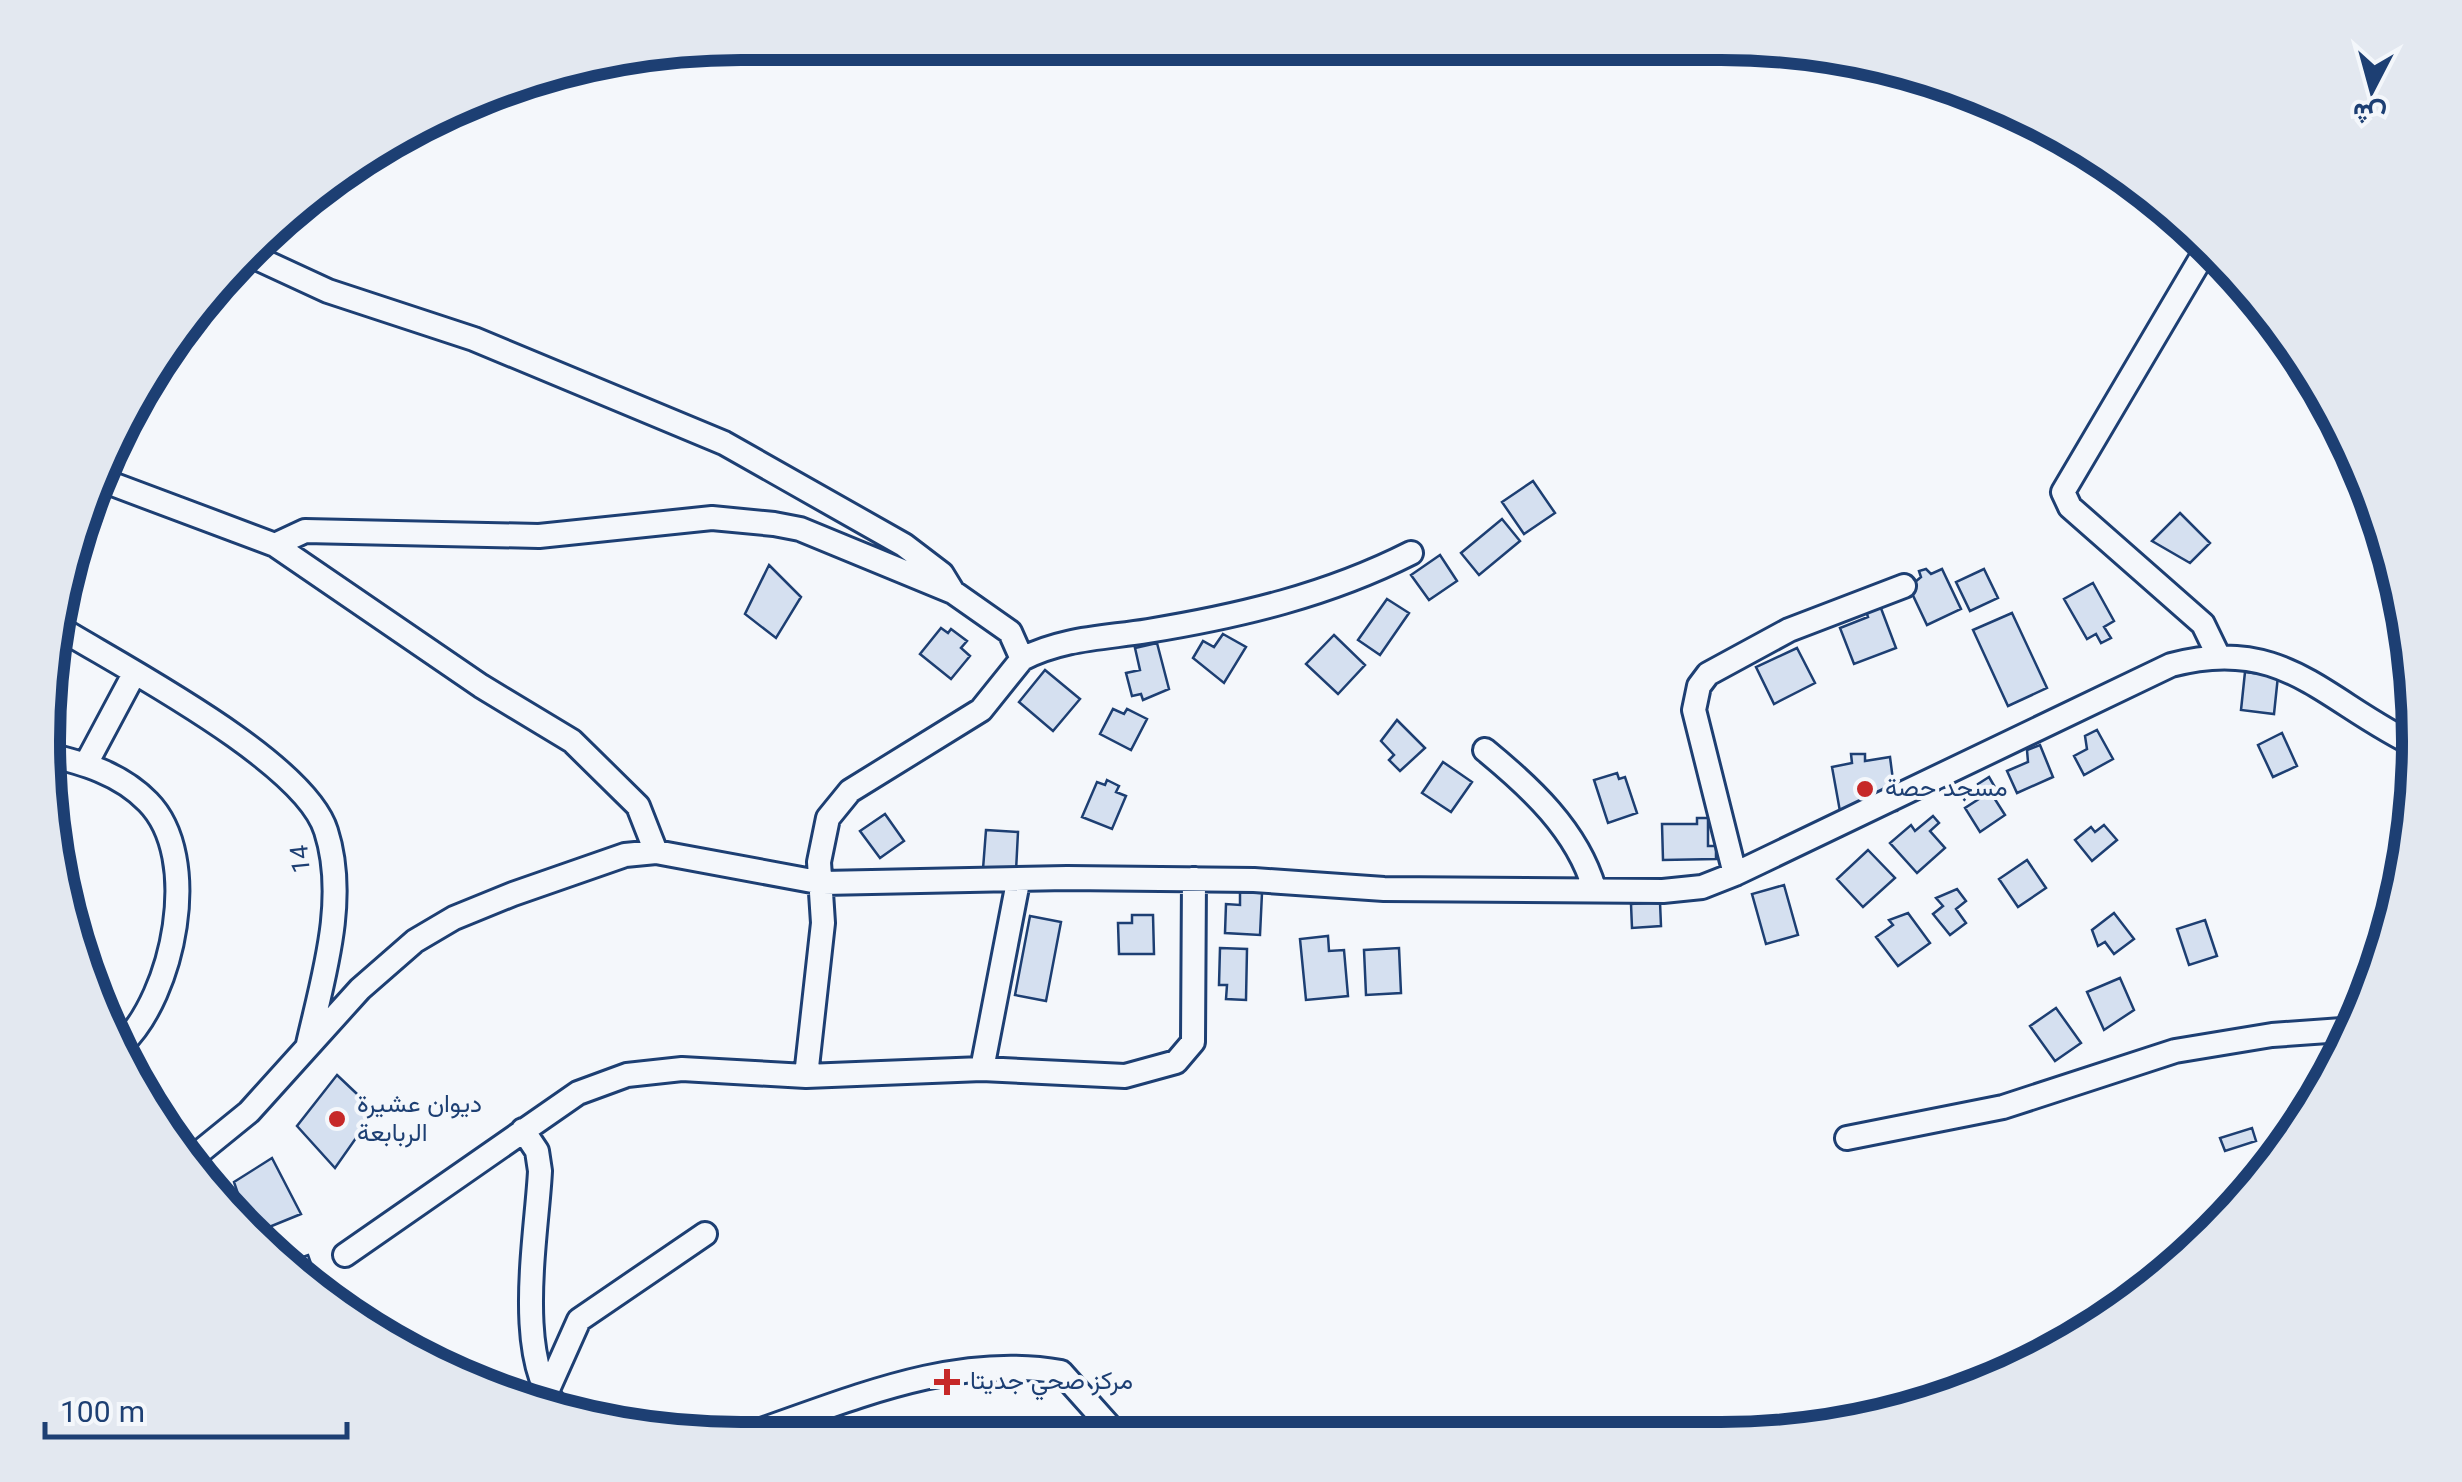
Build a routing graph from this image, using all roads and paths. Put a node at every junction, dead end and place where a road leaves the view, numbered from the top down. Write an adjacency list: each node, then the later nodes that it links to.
1 (2201, 258): 9 (street)
2 (259, 259): 7 (street)
3 (111, 483): 4 (street)
4 (275, 546): 7 (street); 16 (street)
5 (1411, 554): 10 (street)
6 (1904, 586): 17 (street)
7 (953, 592): 10 (street)
8 (69, 634): 11 (street, 14)
9 (2218, 655): 12 (street); 17 (street)
10 (1022, 659): 20 (street)
11 (134, 674): 15 (street); 24 (street, 14)
12 (2402, 737)
13 (1485, 750): 21 (street)
14 (60, 758): 15 (street)
15 (86, 764): 23 (street)
16 (656, 852): 20 (street); 24 (street)
17 (1736, 874): 21 (street)
18 (1194, 879): 19 (street); 21 (street); 25 (street)
19 (1018, 882): 20 (street); 25 (street)
20 (823, 883): 26 (street)
21 (1594, 888)
22 (2338, 1030): 28 (street)
23 (128, 1038)
24 (307, 1047): 29 (street)
25 (982, 1069): 26 (street)
26 (806, 1076): 27 (street)
27 (523, 1130): 31 (street); 32 (street)
28 (1847, 1138)
29 (199, 1153)
30 (705, 1234): 33 (street)
31 (345, 1255)
32 (543, 1392)
33 (549, 1394)
34 (789, 1422): 35 (street)
35 (1106, 1422)

